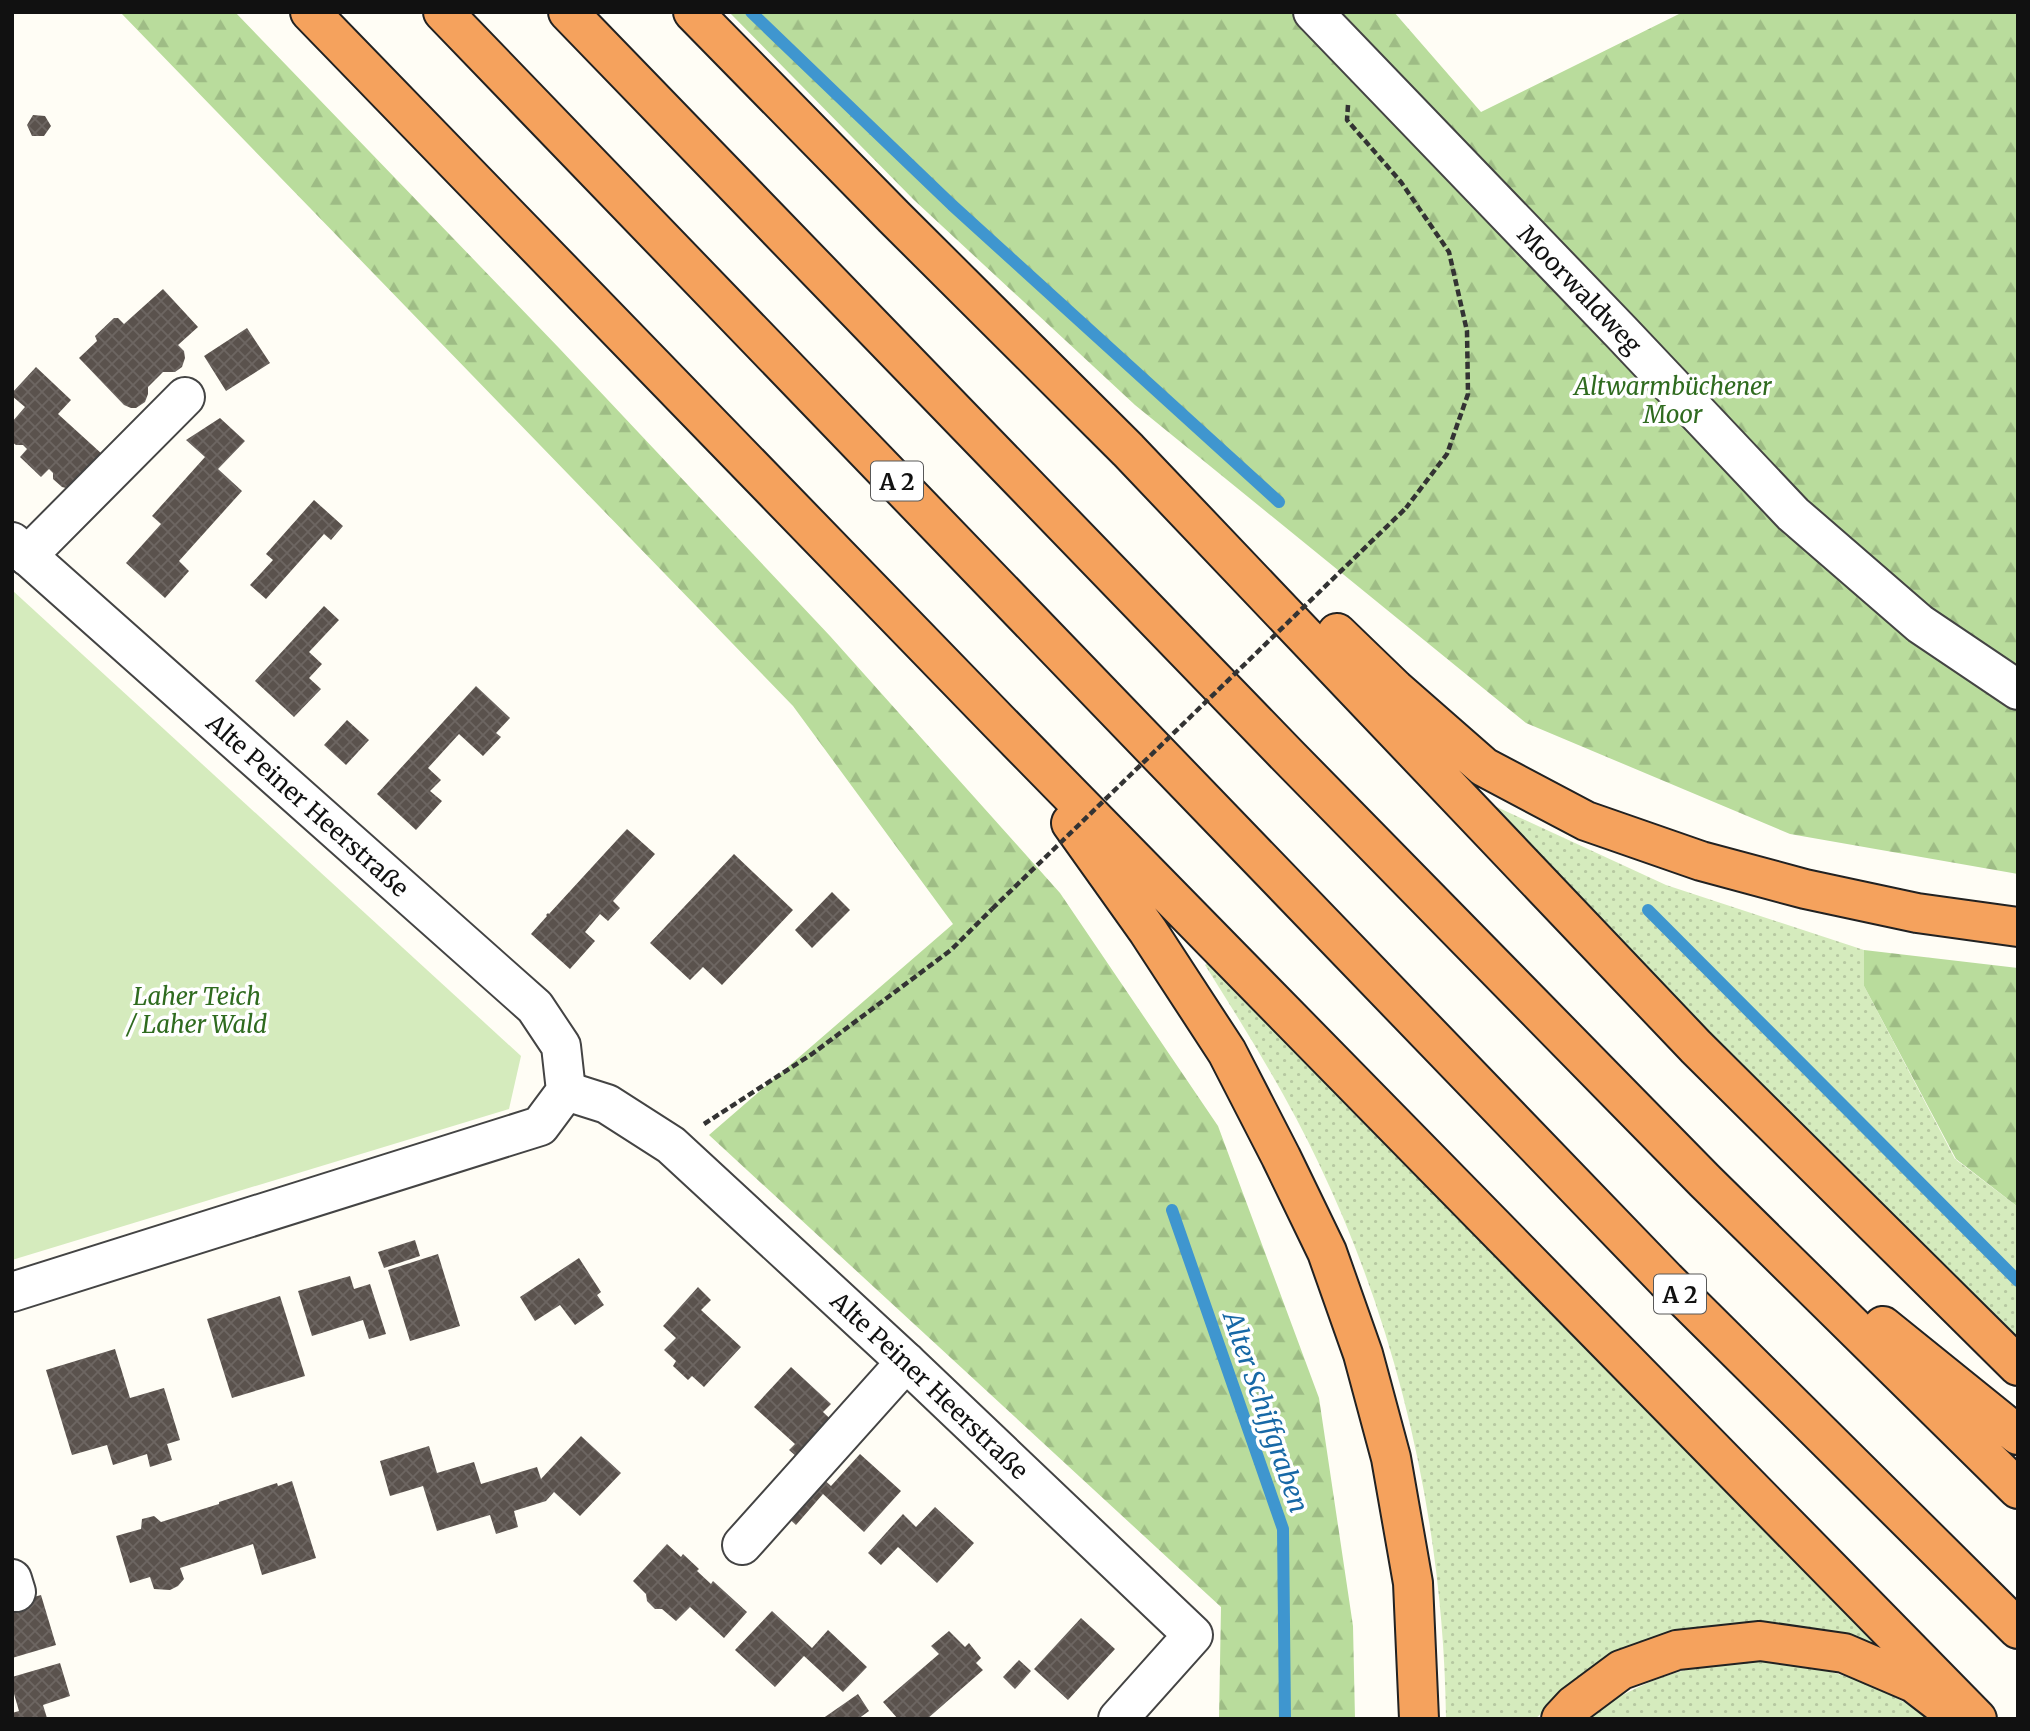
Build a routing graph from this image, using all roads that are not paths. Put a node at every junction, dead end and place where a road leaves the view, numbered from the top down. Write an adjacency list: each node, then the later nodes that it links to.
1 (310, 12): 10 (highway)
2 (443, 12): 20 (highway, A 2)
3 (568, 12): 13 (highway)
4 (693, 12): 7 (highway)
5 (1313, 12): 9 (street, Moorwaldweg)
6 (186, 397): 8 (street)
7 (1128, 450): 11 (highway); 16 (highway)
8 (20, 549): 12 (street, Alte Peiner Heerstraße)
9 (2018, 690)
10 (999, 722): 22 (highway); 25 (highway)
11 (2018, 927)
12 (566, 1091): 14 (street); 15 (street, Alte Peiner Heerstraße)
13 (1705, 1181): 17 (highway); 18 (highway)
14 (12, 1292)
15 (906, 1362): 19 (street); 21 (street, Alte Peiner Heerstraße)
16 (2018, 1366)
17 (2018, 1435)
18 (2018, 1489)
19 (743, 1545)
20 (2018, 1629)
21 (1118, 1719)
22 (1419, 1719)
23 (1561, 1719): 24 (highway)
24 (1959, 1719)
25 (1977, 1719)

